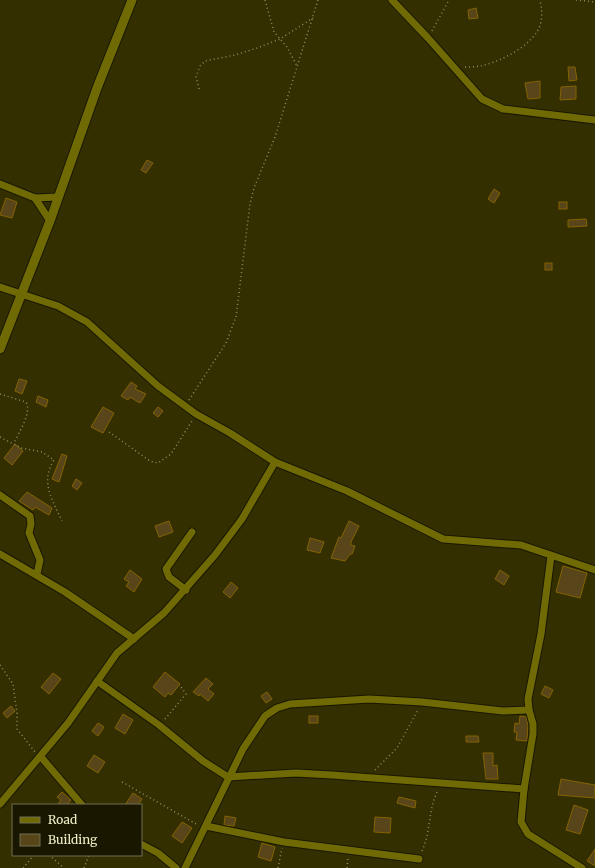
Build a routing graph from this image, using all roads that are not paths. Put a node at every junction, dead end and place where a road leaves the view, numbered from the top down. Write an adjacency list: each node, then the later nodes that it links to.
1 (132, 0): 5 (street)
2 (392, 0): 3 (street)
3 (595, 120)
4 (0, 184): 6 (street)
5 (58, 197): 6 (street); 7 (street)
6 (35, 198): 7 (street)
7 (50, 221): 9 (street)
8 (0, 288): 9 (street)
9 (21, 293): 10 (street); 11 (street)
10 (0, 349)
11 (275, 462): 15 (street); 18 (street)
12 (0, 495): 17 (street)
13 (192, 532): 18 (street)
14 (0, 554): 17 (street)
15 (551, 556): 16 (street); 21 (street)
16 (595, 570)
17 (37, 574): 19 (street)
18 (186, 590): 19 (street)
19 (134, 639): 20 (street)
20 (97, 681): 22 (street); 23 (street)
21 (529, 710): 23 (street); 24 (street)
22 (41, 757): 25 (street); 26 (street)
23 (228, 777): 24 (street); 27 (street)
24 (524, 789): 32 (street)
25 (0, 804)
26 (81, 804)
27 (205, 828): 29 (street); 31 (street)
28 (142, 845): 30 (street)
29 (419, 859)
30 (176, 868)
31 (185, 868)
32 (582, 868)

